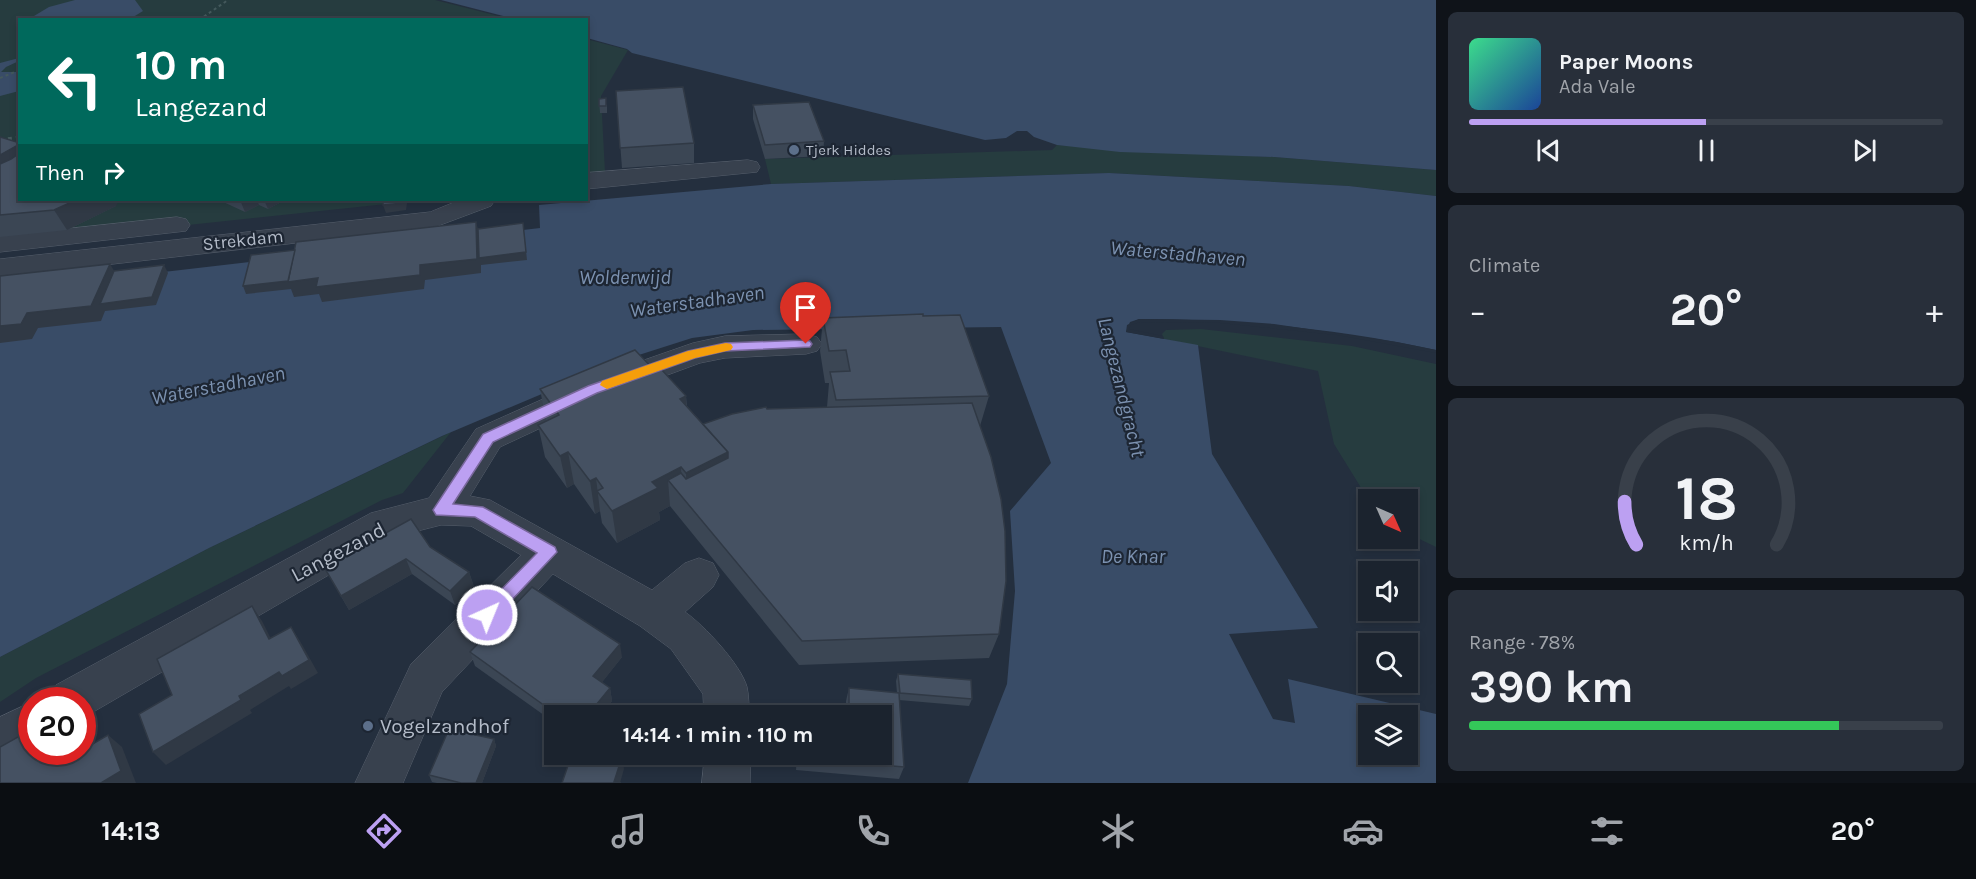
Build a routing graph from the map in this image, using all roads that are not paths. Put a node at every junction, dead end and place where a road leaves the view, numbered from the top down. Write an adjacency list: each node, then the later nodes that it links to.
1 (748, 167): 2 (street)
2 (588, 181)
3 (399, 201): 5 (street)
4 (480, 201): 6 (street, Strekdam)
5 (0, 244)
6 (0, 268)
7 (806, 344): 8 (street)
8 (441, 510): 9 (street, Langezand); 12 (street, Langezand)
9 (549, 552): 11 (street, Langezand); 17 (street)
10 (699, 575): 11 (street)
11 (655, 614): 13 (street, Langezand)
12 (95, 687)
13 (726, 705)
14 (18, 731): 15 (street)
15 (0, 741)
16 (727, 765): 18 (street)
17 (379, 783)
18 (726, 783)

